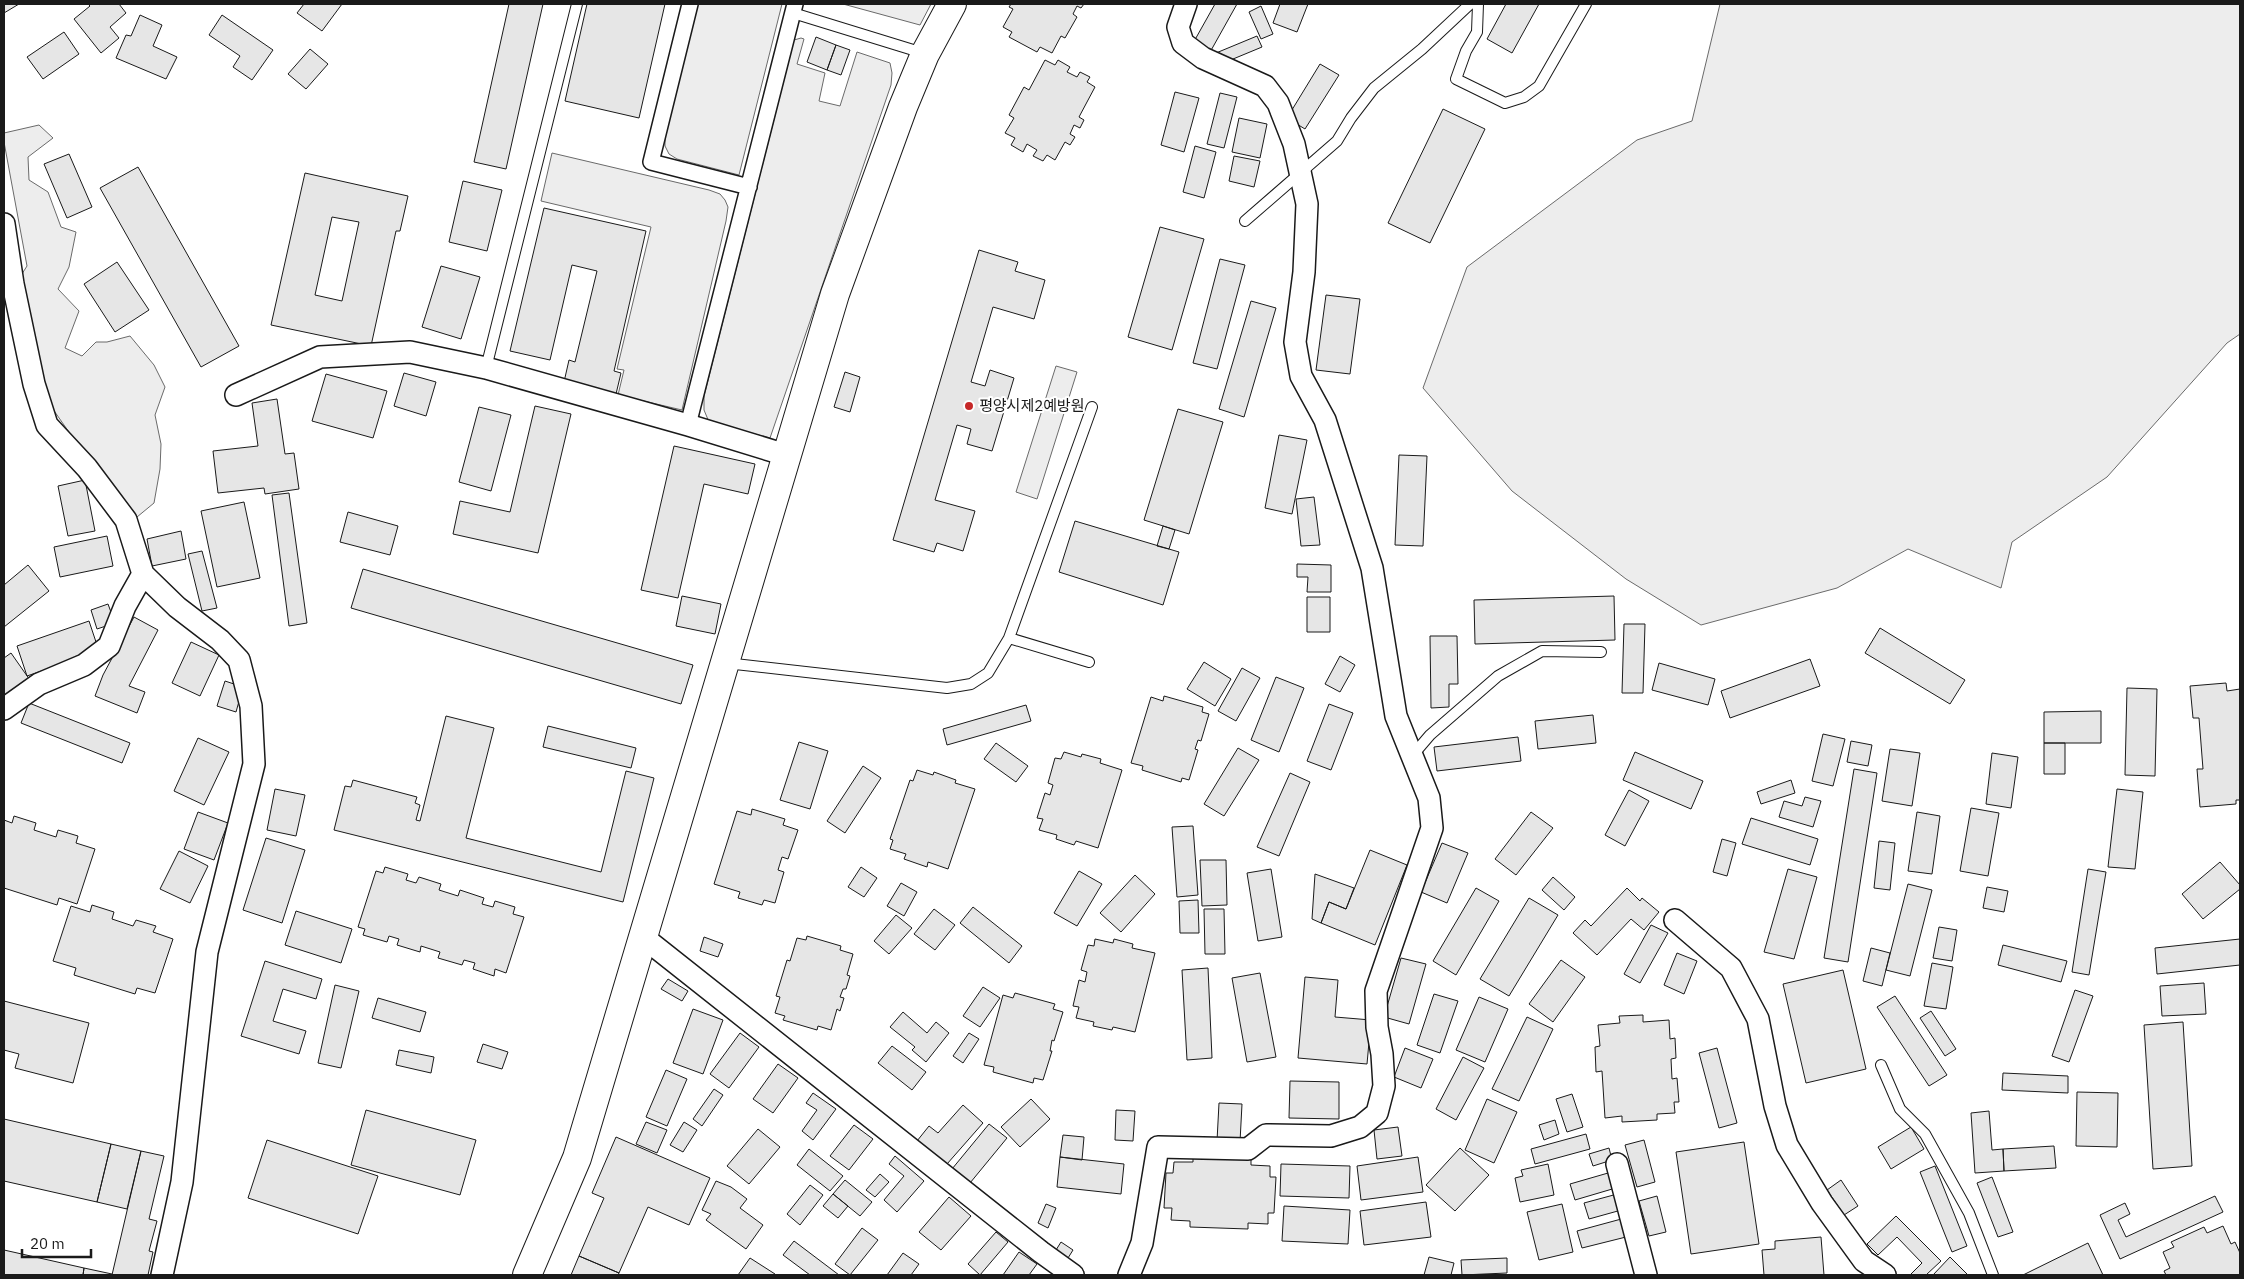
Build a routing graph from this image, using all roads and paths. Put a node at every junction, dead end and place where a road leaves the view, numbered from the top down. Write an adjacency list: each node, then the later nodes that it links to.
1 (577, 4): 14 (lane)
2 (690, 4): 11 (street)
3 (952, 4): 9 (main road)
4 (1186, 4): 10 (street)
5 (1470, 4): 10 (lane)
6 (1478, 4): 7 (lane)
7 (1586, 4)
8 (794, 8): 9 (lane); 11 (street)
9 (925, 54): 18 (main road)
10 (1301, 174): 12 (lane); 25 (street)
11 (750, 187): 17 (street)
12 (1245, 221)
13 (4, 224): 19 (street)
14 (486, 368): 15 (street); 17 (street)
15 (236, 395)
16 (1092, 407): 20 (lane)
17 (688, 425): 18 (street)
18 (786, 455): 23 (main road)
19 (143, 574): 24 (street); 30 (street)
20 (1009, 638): 22 (lane); 23 (lane)
21 (1601, 652): 25 (lane)
22 (1090, 662)
23 (725, 663): 27 (main road)
24 (4, 709)
25 (1411, 756): 33 (street)
26 (1675, 920): 35 (street)
27 (643, 937): 31 (main road); 32 (street)
28 (1882, 1065): 36 (lane)
29 (1617, 1164): 34 (street)
30 (162, 1275)
31 (527, 1275)
32 (1073, 1275)
33 (1129, 1275)
34 (1646, 1275)
35 (1884, 1275)
36 (1993, 1275)

